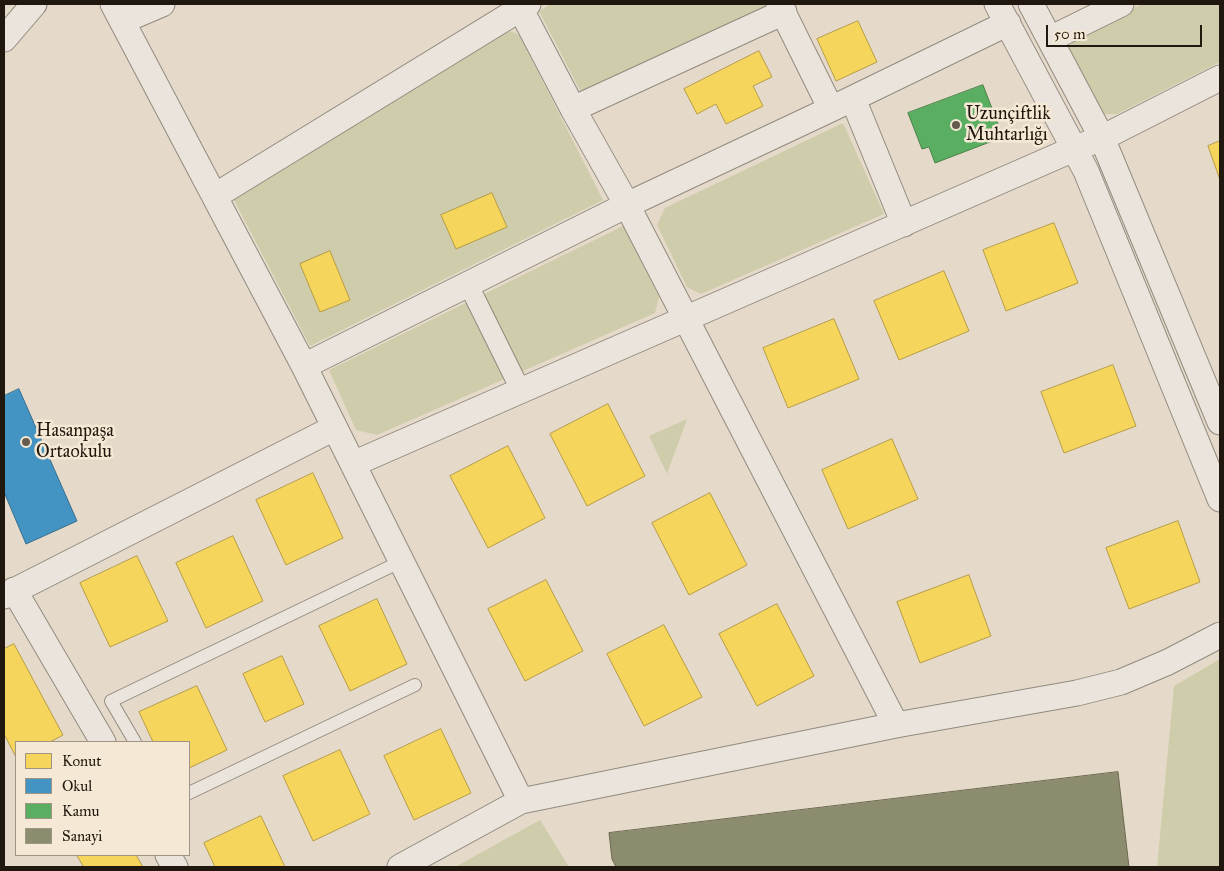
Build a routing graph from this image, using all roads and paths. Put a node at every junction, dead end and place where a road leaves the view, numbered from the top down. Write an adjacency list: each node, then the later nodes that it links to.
1 (34, 4): 9 (street)
2 (162, 4): 7 (street)
3 (1031, 4): 10 (street)
4 (1121, 4): 10 (street)
5 (524, 6): 13 (street); 16 (street)
6 (782, 8): 12 (street); 13 (street)
7 (118, 13): 16 (street)
8 (1002, 13): 12 (street); 15 (street)
9 (4, 39)
10 (1050, 39): 14 (street)
11 (1220, 78): 14 (street)
12 (842, 104): 17 (street); 18 (street)
13 (573, 109): 17 (street)
14 (1102, 138): 15 (street); 23 (street)
15 (1076, 148): 18 (street); 26 (street)
16 (215, 196): 21 (street)
17 (627, 205): 19 (street); 20 (street)
18 (904, 224): 20 (street)
19 (468, 284): 21 (street); 22 (street)
20 (686, 319): 22 (street); 31 (street)
21 (304, 366): 24 (street)
22 (521, 391): 25 (street)
23 (1220, 422)
24 (334, 428): 25 (street); 28 (street)
25 (353, 464): 27 (street)
26 (1220, 499)
27 (402, 561): 33 (lane); 35 (street)
28 (9, 593): 32 (street)
29 (1220, 635): 31 (street)
30 (414, 685): 34 (lane)
31 (896, 725): 35 (street)
32 (102, 741)
33 (134, 741)
34 (190, 793)
35 (521, 801): 38 (street)
36 (169, 856): 37 (street)
37 (175, 867)
38 (400, 867)

